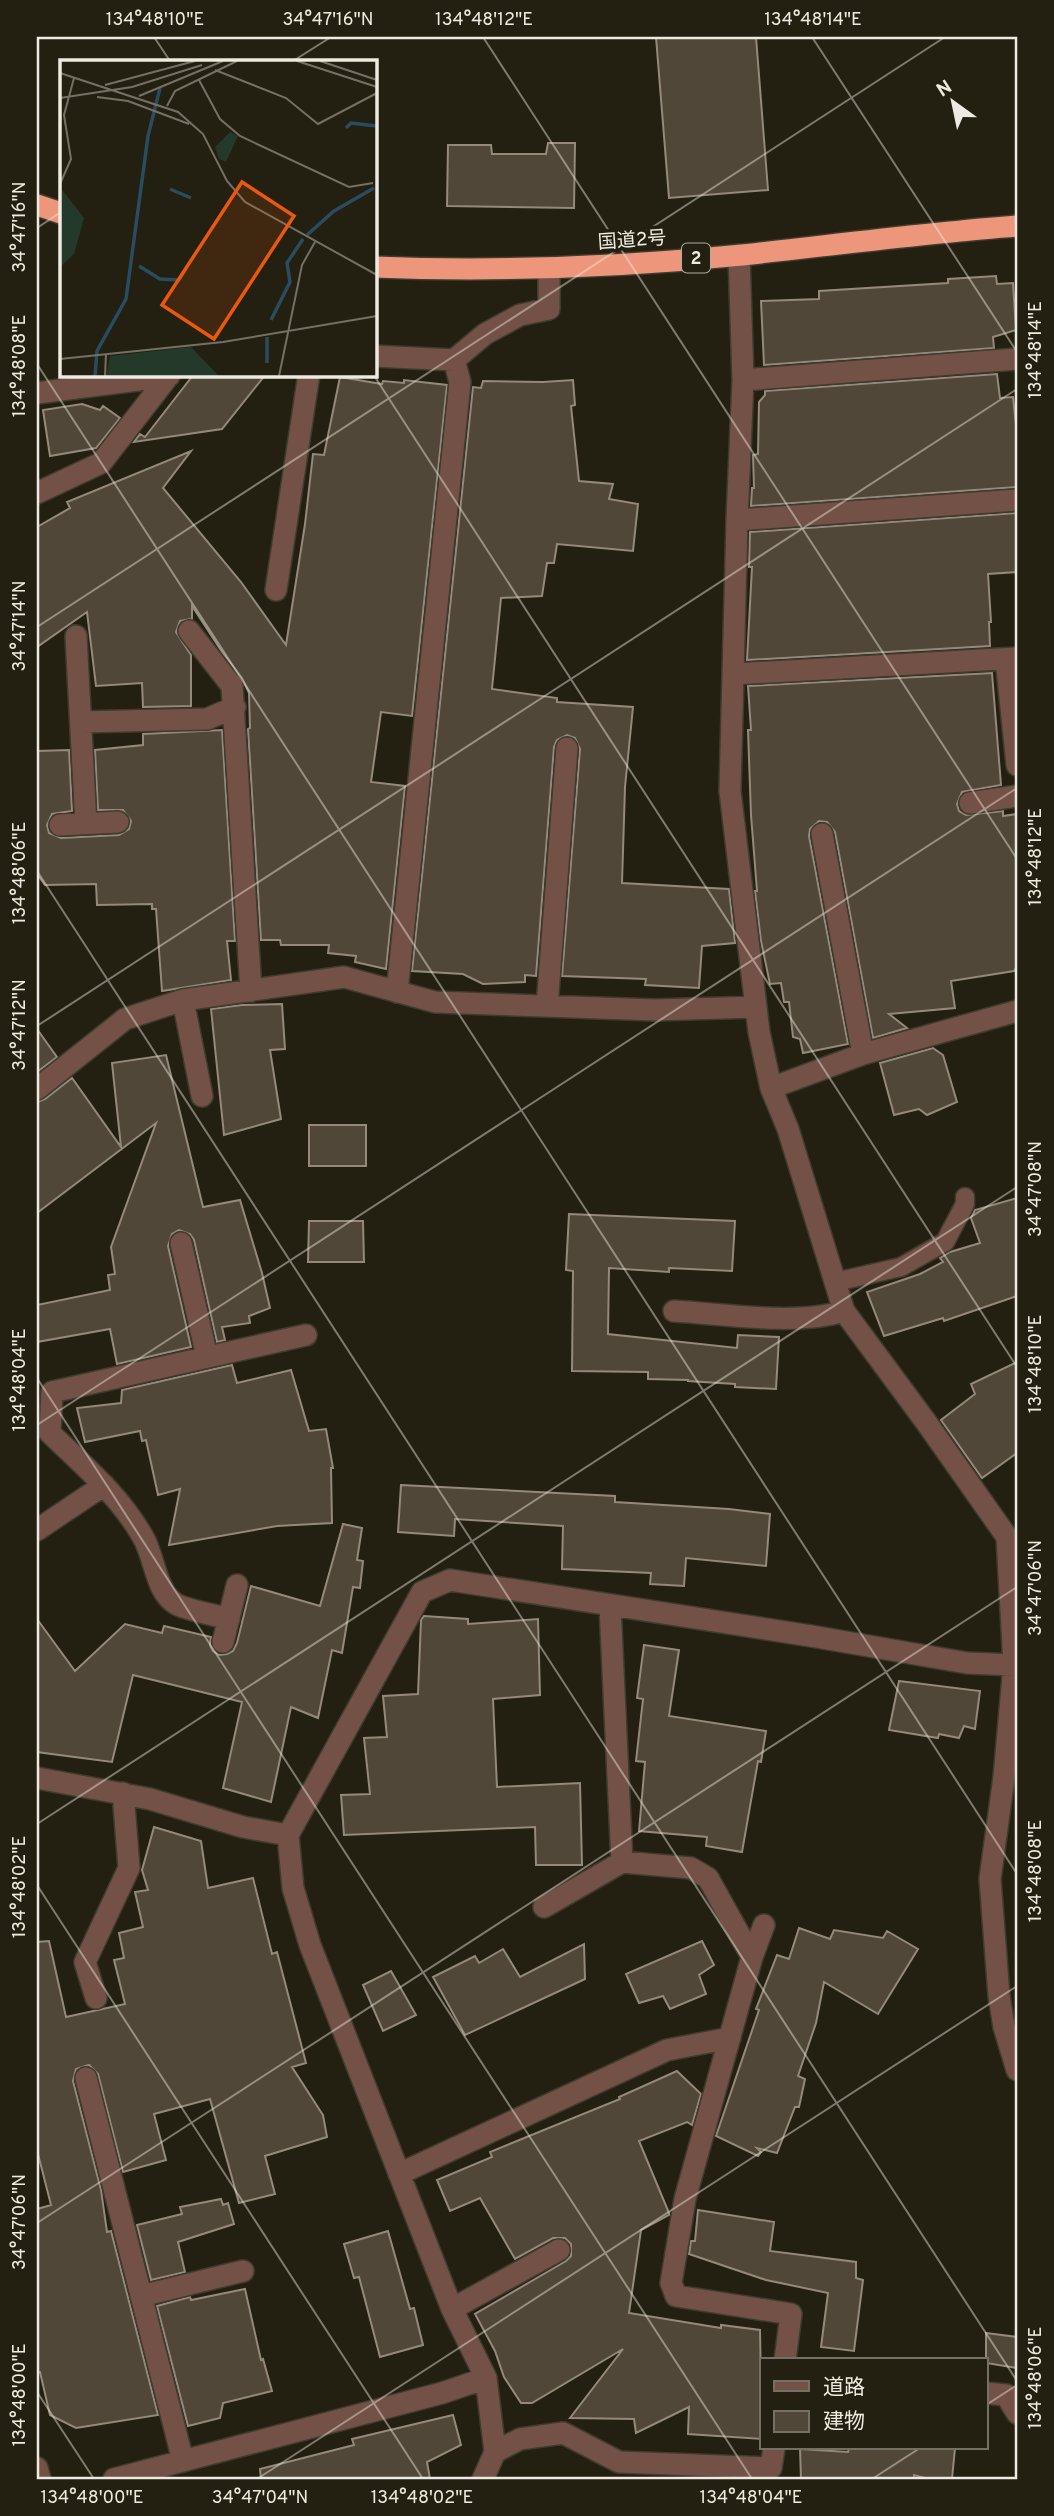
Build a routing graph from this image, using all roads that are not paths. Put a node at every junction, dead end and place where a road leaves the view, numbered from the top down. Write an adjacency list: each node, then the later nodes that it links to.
1 (37, 205): 2 (highway)
2 (60, 213)
3 (1017, 226): 4 (highway, 国道2号 / 2)
4 (739, 255): 6 (highway, 国道2号 / 2); 13 (street)
5 (376, 267): 6 (highway, 国道2号 / 2)
6 (549, 268): 9 (street)
7 (376, 356): 9 (street)
8 (1017, 359): 13 (street)
9 (454, 360): 34 (street)
10 (162, 376): 14 (street)
11 (168, 376): 15 (street)
12 (309, 376): 18 (street)
13 (743, 380): 17 (street)
14 (37, 393)
15 (37, 493)
16 (1017, 500): 17 (street)
17 (737, 520): 22 (street)
18 (276, 590)
19 (189, 631): 23 (street)
20 (76, 636): 24 (street)
21 (1012, 658): 22 (street); 26 (street)
22 (734, 674): 37 (street)
23 (235, 707): 24 (street); 33 (street)
24 (81, 722): 30 (street)
25 (567, 748): 36 (street)
26 (1017, 765)
27 (1017, 796): 28 (street)
28 (970, 803)
29 (118, 822): 30 (street)
30 (86, 824): 31 (street)
31 (60, 825)
32 (822, 834): 39 (street)
33 (251, 991): 34 (street); 35 (street)
34 (397, 992): 36 (street)
35 (183, 1000): 41 (street); 42 (street)
36 (547, 1006): 37 (street)
37 (756, 1007): 40 (street)
38 (1017, 1011): 39 (street)
39 (863, 1054): 40 (street)
40 (771, 1088): 45 (street)
41 (37, 1089)
42 (202, 1096)
43 (965, 1197): 45 (lane)
44 (181, 1243): 49 (street)
45 (835, 1282): 47 (street)
46 (674, 1311): 47 (street)
47 (834, 1314): 52 (street)
48 (306, 1335): 49 (street)
49 (206, 1357): 50 (street)
50 (104, 1485): 51 (street); 55 (street)
51 (37, 1530)
52 (1012, 1535): 57 (street)
53 (237, 1586): 55 (street)
54 (610, 1606): 57 (street); 60 (street); 61 (street)
55 (229, 1619): 56 (street)
56 (223, 1642)
57 (1016, 1667): 67 (street)
58 (37, 1778): 59 (street)
59 (123, 1793): 60 (street); 65 (street)
60 (288, 1835): 69 (street)
61 (622, 1862): 62 (street); 64 (street)
62 (544, 1907)
63 (764, 1925): 64 (street)
64 (752, 1957): 66 (street)
65 (96, 1998)
66 (730, 2038): 69 (street); 74 (street)
67 (1017, 2070)
68 (86, 2078): 72 (street)
69 (399, 2174): 73 (street)
70 (559, 2250): 73 (street)
71 (243, 2271): 72 (street)
72 (141, 2296): 80 (street)
73 (452, 2309): 75 (street)
74 (785, 2358)
75 (486, 2378): 79 (street); 80 (street)
76 (988, 2393): 77 (street)
77 (1017, 2413)
78 (774, 2450): 82 (street)
79 (495, 2452): 82 (street); 86 (street)
80 (183, 2461): 83 (street)
81 (37, 2468): 84 (street)
82 (616, 2470)
83 (146, 2476): 85 (street)
84 (40, 2479)
85 (114, 2479)
86 (483, 2479)

